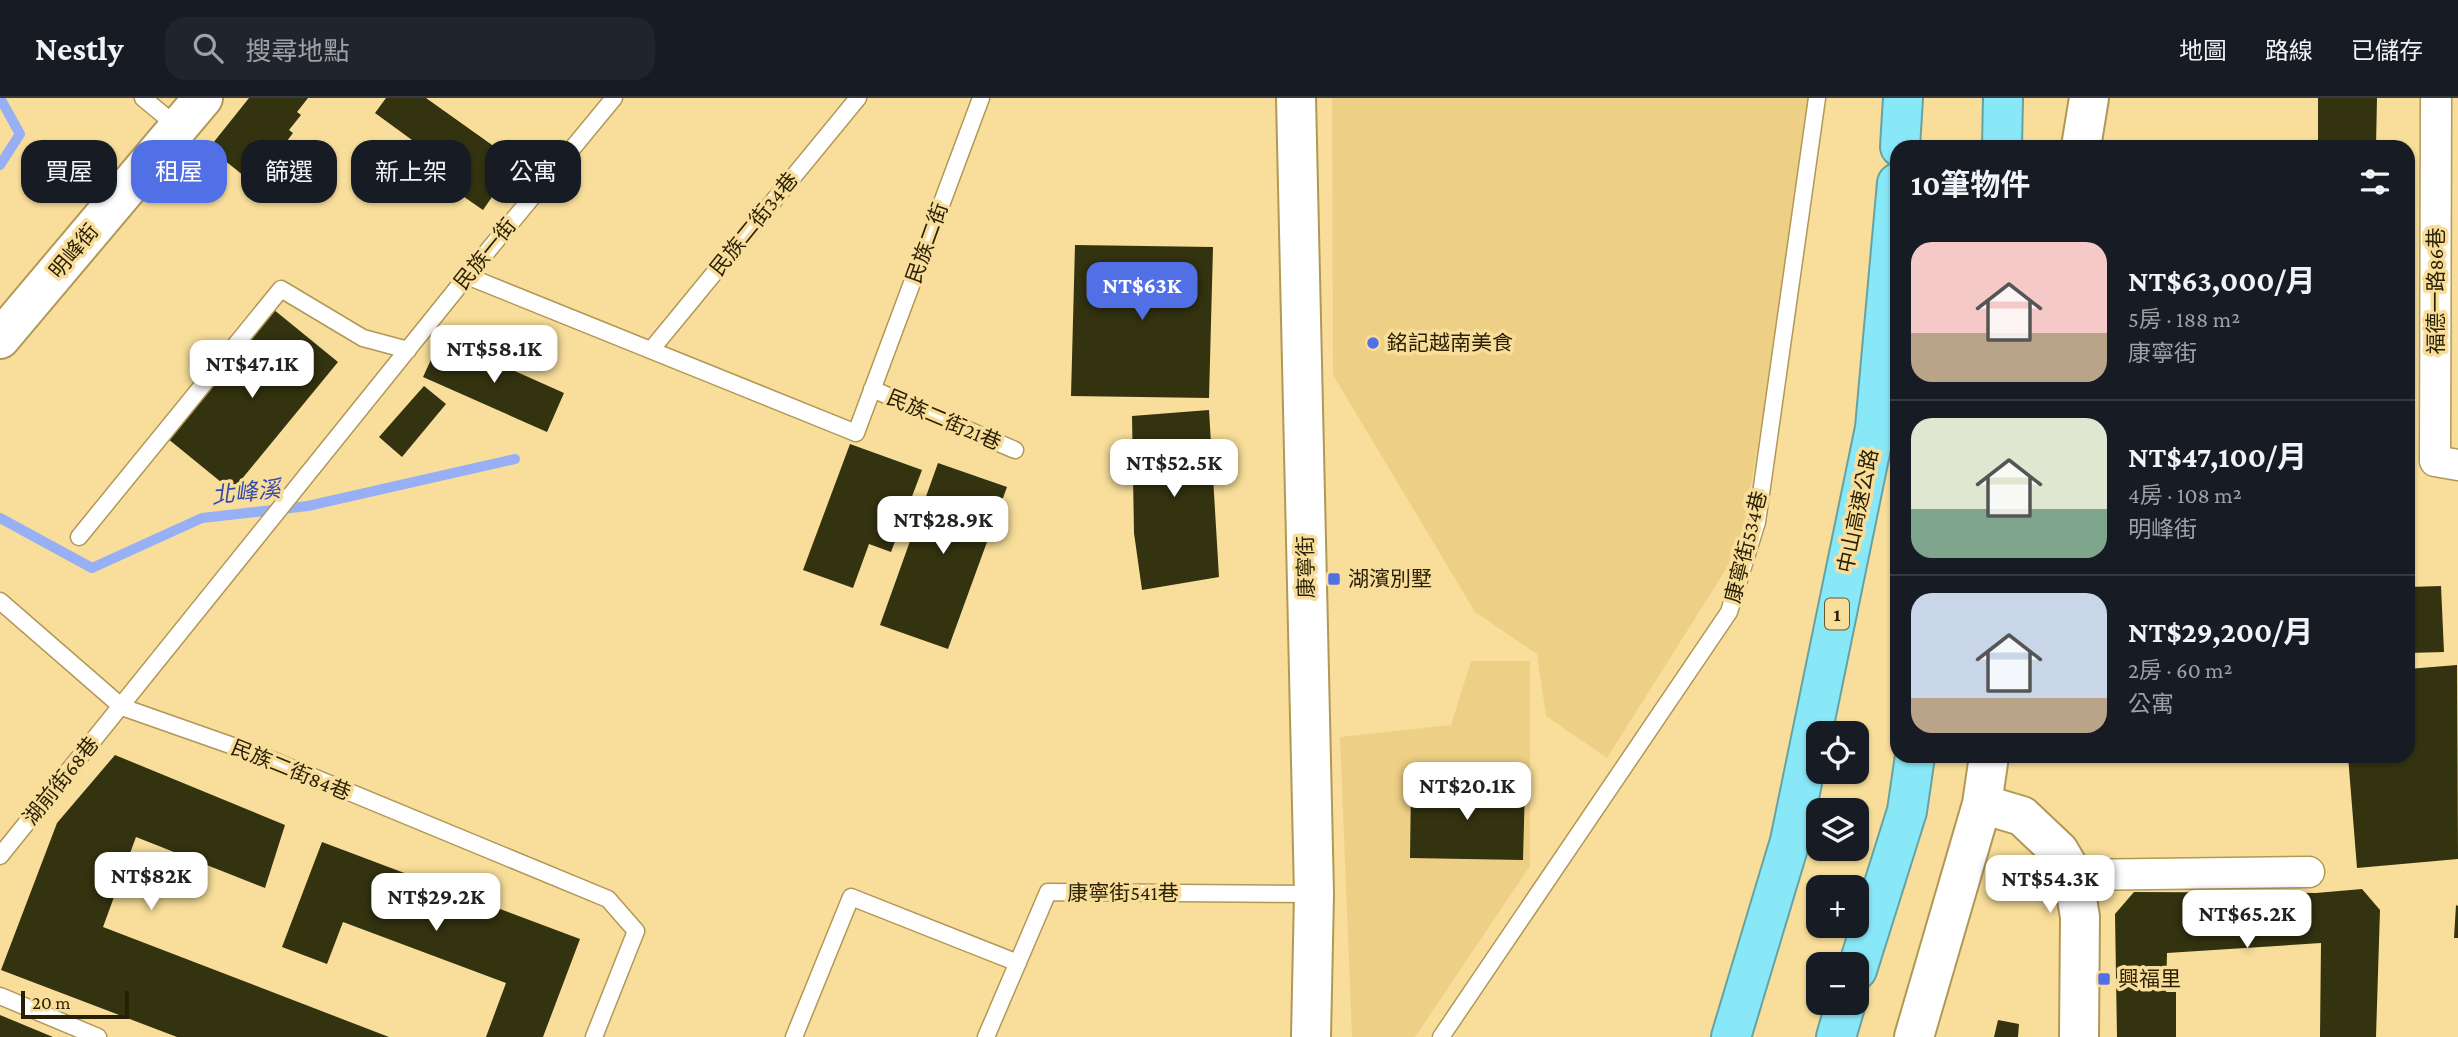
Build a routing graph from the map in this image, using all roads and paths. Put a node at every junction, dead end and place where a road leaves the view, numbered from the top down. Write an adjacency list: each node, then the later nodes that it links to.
1 (143, 98): 13 (lane)
2 (203, 98): 13 (street, 明峰街)
3 (614, 98): 19 (lane, 民族一街)
4 (858, 98): 22 (lane, 民族二街34巷)
5 (981, 98): 23 (lane, 民族二街)
6 (1296, 98): 35 (street, 康寧街)
7 (1817, 98): 45 (lane, 康寧街534巷)
8 (1903, 98): 14 (highway)
9 (2004, 98): 15 (highway)
10 (2012, 98): 16 (highway)
11 (2089, 98): 17 (street)
12 (2436, 98): 25 (street, 福德一路86巷)
13 (178, 128): 20 (street, 明峰街)
14 (1900, 140)
15 (2003, 140)
16 (2004, 140)
17 (2082, 140)
18 (1890, 261): 46 (highway, 中山高速公路 / 1)
19 (467, 275): 21 (lane, 民族一街); 22 (lane)
20 (0, 339)
21 (408, 350): 26 (lane); 28 (lane, 民族一街)
22 (651, 350): 23 (lane, 民族二街)
23 (872, 389): 24 (lane, 民族二街21巷)
24 (1016, 450)
25 (2458, 465)
26 (79, 537)
27 (0, 601): 28 (lane, 民族二街84巷)
28 (122, 707): 32 (lane, 湖前街68巷); 41 (lane, 民族二街84巷)
29 (1914, 763): 36 (highway)
30 (1988, 763): 31 (street)
31 (1982, 804): 34 (street); 48 (street)
32 (0, 856)
33 (2309, 872): 34 (street)
34 (2073, 875): 49 (street)
35 (1314, 894): 37 (lane, 康寧街541巷); 44 (street, 康寧街)
36 (1863, 952)
37 (1018, 963): 42 (lane); 43 (lane, 康寧街541巷)
38 (0, 996): 40 (lane)
39 (1842, 1015): 47 (highway)
40 (98, 1037)
41 (594, 1037)
42 (794, 1037)
43 (986, 1037)
44 (1311, 1037)
45 (1441, 1037)
46 (1731, 1037)
47 (1836, 1037)
48 (1914, 1037)
49 (2079, 1037)

